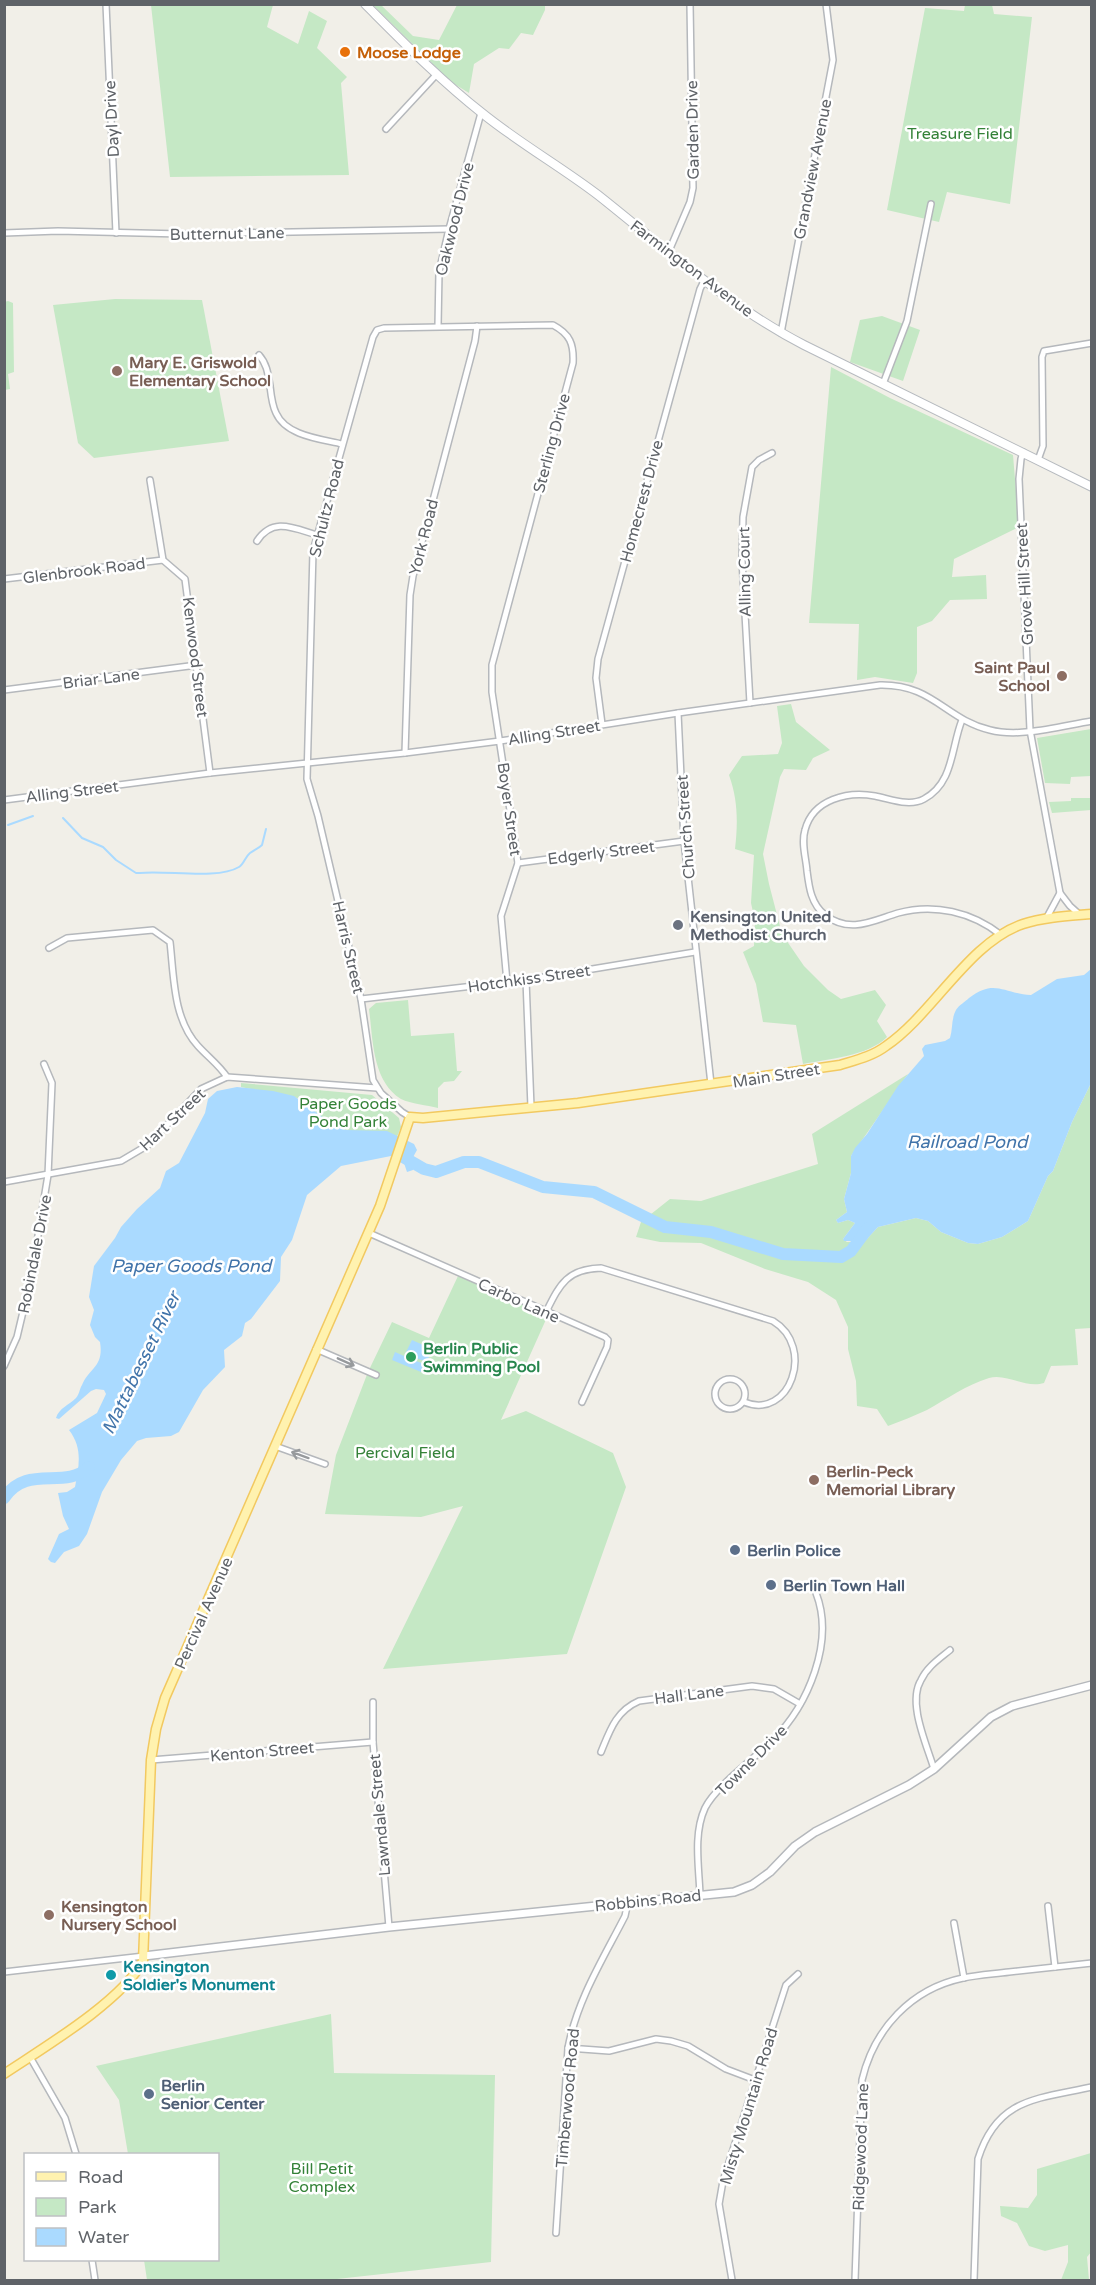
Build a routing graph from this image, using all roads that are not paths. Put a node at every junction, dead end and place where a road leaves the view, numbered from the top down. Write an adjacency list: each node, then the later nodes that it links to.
1 (106, 4): 11 (street, Dayl Drive)
2 (365, 4): 5 (main road, Farmington Avenue)
3 (690, 4): 12 (street, Garden Drive)
4 (826, 4): 17 (street, Grandview Avenue)
5 (436, 75): 6 (main road, Farmington Avenue); 7 (street)
6 (481, 113): 9 (street, Oakwood Drive); 12 (main road, Farmington Avenue)
7 (386, 129)
8 (931, 204): 20 (street)
9 (449, 229): 11 (street, Butternut Lane); 14 (street, Oakwood Drive)
10 (4, 233): 11 (street, Butternut Lane)
11 (116, 233)
12 (669, 251): 13 (main road, Farmington Avenue)
13 (704, 281): 17 (main road, Farmington Avenue); 37 (street, Homecrest Drive)
14 (438, 326): 15 (street, Sterling Drive); 16 (street, Sterling Drive)
15 (477, 326): 39 (street, Sterling Drive); 40 (street, York Road)
16 (377, 330): 21 (street, Schultz Road)
17 (781, 333): 20 (main road, Farmington Avenue)
18 (1092, 343): 24 (street)
19 (259, 355): 21 (street)
20 (883, 384): 22 (main road, Farmington Avenue)
21 (342, 444): 27 (street, Schultz Road)
22 (1023, 452): 24 (main road, Farmington Avenue); 38 (street, Grove Hill Street)
23 (772, 453): 33 (street, Alling Court)
24 (1038, 460): 26 (main road, Farmington Avenue)
25 (150, 480): 29 (street)
26 (1092, 488)
27 (317, 535): 28 (street); 41 (street, Schultz Road)
28 (257, 541)
29 (163, 560): 30 (street, Glenbrook Road); 31 (street, Kenwood Street)
30 (4, 579)
31 (197, 665): 32 (street, Briar Lane); 42 (street, Kenwood Street)
32 (4, 690)
33 (750, 703): 34 (street, Alling Street); 35 (street, Alling Street)
34 (678, 713): 37 (street, Alling Street); 44 (street, Church Street)
35 (962, 720): 38 (street, Alling Street); 50 (street)
36 (1092, 721): 38 (street, Alling Street)
37 (602, 724): 39 (street, Alling Street)
38 (1030, 730): 46 (street, Grove Hill Street)
39 (500, 741): 40 (street, Alling Street); 45 (street, Boyer Street)
40 (405, 753): 41 (street, Alling Street)
41 (308, 764): 42 (street, Alling Street); 55 (street, Harris Street)
42 (210, 773): 43 (street, Alling Street)
43 (4, 800)
44 (684, 842): 45 (street, Edgerly Street); 52 (street, Church Street)
45 (518, 863): 54 (street, Boyer Street)
46 (1060, 893): 48 (street); 49 (street)
47 (1092, 914): 48 (main road, Main Street)
48 (1080, 915): 49 (main road, Main Street)
49 (1046, 919): 50 (main road, Main Street)
50 (1001, 935): 58 (main road, Main Street)
51 (49, 948): 57 (street)
52 (695, 952): 53 (street, Hotchkiss Street); 58 (street, Church Street)
53 (525, 980): 54 (street, Hotchkiss Street); 60 (street)
54 (507, 982): 55 (street, Hotchkiss Street)
55 (361, 999): 59 (street, Harris Street)
56 (44, 1064): 62 (street, Robindale Drive)
57 (227, 1077): 59 (street, Hart Street); 62 (street, Hart Street)
58 (711, 1085): 60 (main road, Main Street)
59 (377, 1088): 61 (street)
60 (531, 1107): 61 (main road, Main Street)
61 (410, 1117): 64 (main road, Percival Avenue)
62 (48, 1175): 63 (street, Hart Street); 67 (street, Robindale Drive)
63 (4, 1182)
64 (369, 1233): 65 (street, Carbo Lane); 66 (main road, Percival Avenue)
65 (546, 1312): 69 (street, Carbo Lane); 70 (street)
66 (316, 1349): 68 (street, one-way to 68); 71 (main road, Percival Avenue)
67 (4, 1366)
68 (376, 1375)
69 (582, 1402)
70 (744, 1402): 70 (street)
71 (274, 1446): 72 (street, one-way to 71); 80 (main road, Percival Avenue)
72 (325, 1464)
73 (816, 1593): 77 (street, Towne Drive)
74 (950, 1650): 81 (street)
75 (1092, 1685): 81 (street, Robbins Road)
76 (374, 1702): 78 (street, Lawndale Street)
77 (800, 1704): 79 (street, Hall Lane); 82 (street, Towne Drive)
78 (373, 1742): 80 (street, Kenton Street); 86 (street, Lawndale Street)
79 (602, 1752)
80 (152, 1760): 87 (main road, Percival Avenue)
81 (934, 1769): 82 (street, Robbins Road)
82 (700, 1895): 83 (street, Robbins Road)
83 (628, 1902): 86 (street, Robbins Road); 93 (street, Timberwood Road)
84 (1048, 1906): 89 (street)
85 (954, 1923): 92 (street)
86 (389, 1927): 87 (street, Robbins Road)
87 (144, 1956): 90 (street); 94 (main road)
88 (1092, 1963): 89 (street, Ridgewood Lane)
89 (1055, 1967): 92 (street, Ridgewood Lane)
90 (4, 1972)
91 (798, 1974): 96 (street, Misty Mountain Road)
92 (964, 1978): 103 (street, Ridgewood Lane)
93 (568, 2048): 96 (street); 99 (street, Timberwood Road)
94 (30, 2057): 95 (main road); 98 (street)
95 (4, 2074)
96 (755, 2080): 102 (street, Misty Mountain Road)
97 (1092, 2087): 104 (street)
98 (76, 2153)
99 (556, 2233)
100 (92, 2261): 101 (street)
101 (95, 2280)
102 (732, 2280)
103 (855, 2280)
104 (974, 2280)

